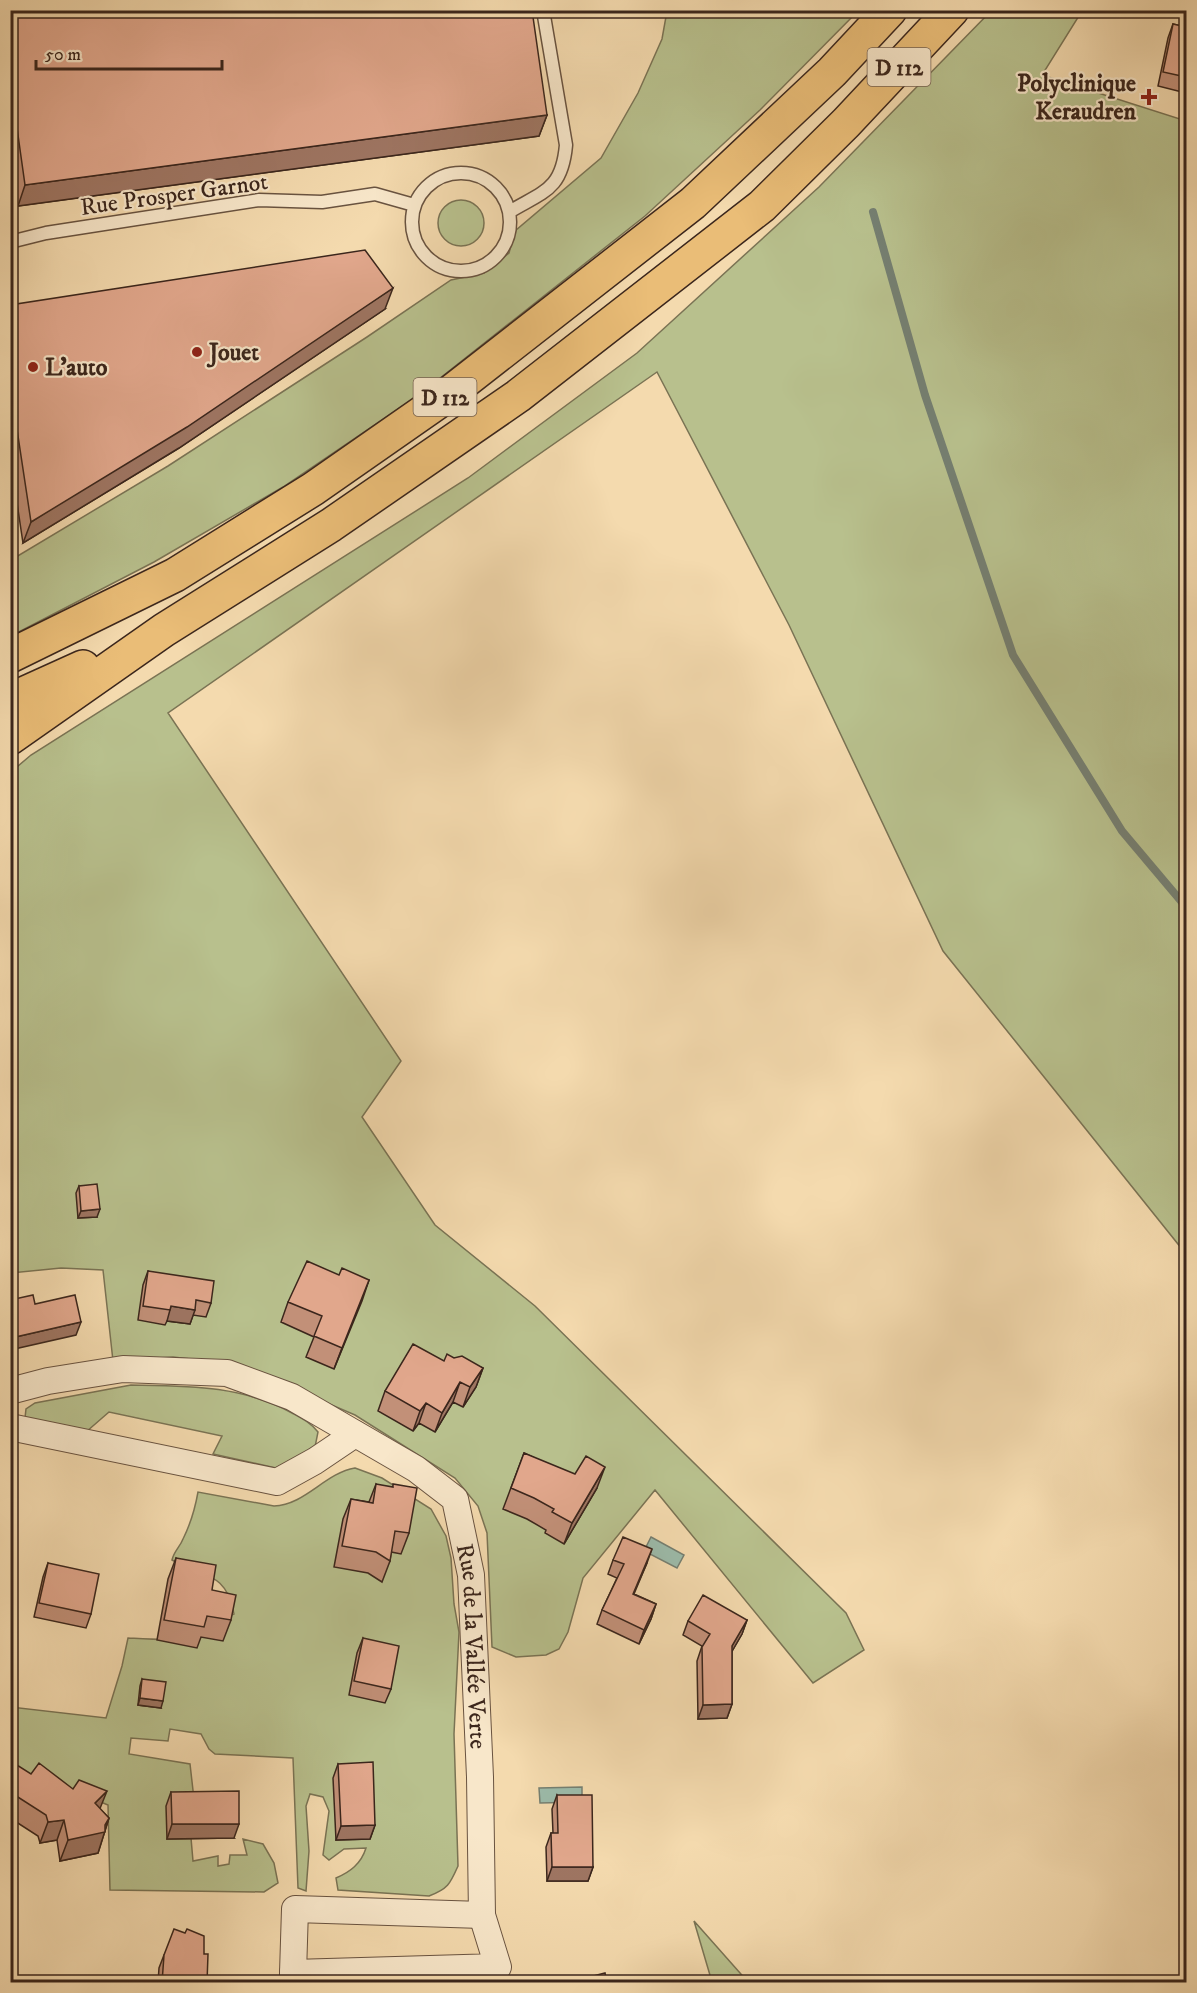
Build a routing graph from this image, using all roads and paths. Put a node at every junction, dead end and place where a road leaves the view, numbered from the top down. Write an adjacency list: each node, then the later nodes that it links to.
1 (543, 10): 5 (lane)
2 (890, 10): 8 (highway, D 112)
3 (952, 10): 7 (highway, D 112)
4 (414, 205): 5 (lane); 5 (lane); 6 (lane, Rue Prosper Garnot)
5 (508, 212)
6 (10, 242)
7 (164, 630): 9 (highway, D 112); 10 (highway)
8 (10, 656)
9 (10, 700)
10 (10, 738)
11 (10, 1391): 13 (street, Rue de la Vallée Verte)
12 (10, 1427): 13 (street)
13 (355, 1434): 14 (street, Rue de la Vallée Verte)
14 (482, 1915): 15 (street, Rue de la Vallée Verte); 15 (street, Rue de la Vallée Verte)
15 (294, 1978)

